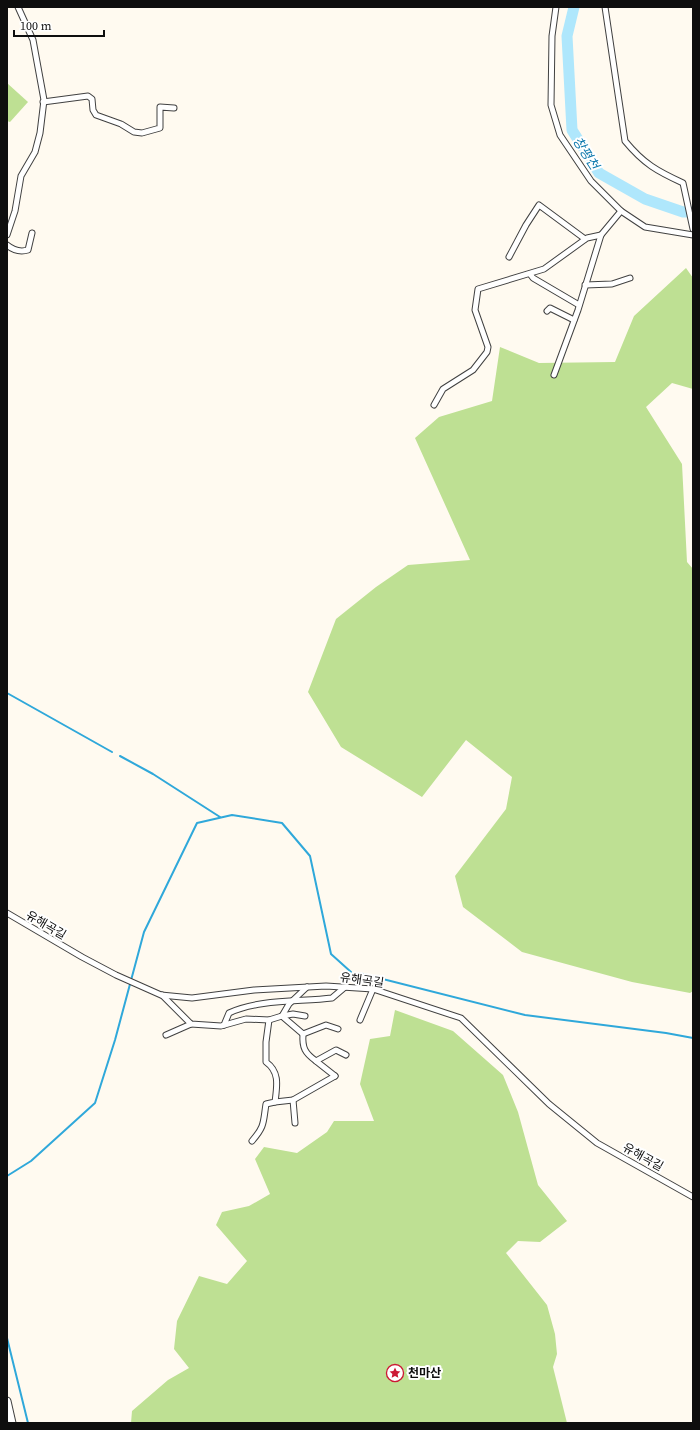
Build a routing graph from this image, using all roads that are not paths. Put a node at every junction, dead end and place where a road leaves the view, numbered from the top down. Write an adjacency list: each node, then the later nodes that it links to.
1 (18, 7): 4 (street)
2 (556, 7): 6 (street)
3 (605, 7): 7 (street)
4 (44, 102): 5 (street); 9 (street)
5 (174, 108)
6 (621, 211): 10 (street); 11 (street)
7 (693, 229)
8 (32, 233): 13 (street)
9 (7, 235)
10 (601, 235): 12 (street); 17 (street)
11 (693, 235)
12 (585, 239): 14 (street); 15 (street)
13 (7, 245)
14 (509, 257)
15 (530, 274): 18 (street); 22 (street)
16 (630, 278): 17 (street)
17 (585, 285): 18 (street)
18 (579, 305): 20 (street)
19 (547, 311): 20 (street)
20 (574, 320): 21 (street)
21 (554, 375)
22 (434, 405)
23 (7, 913): 27 (street, 유해곡길)
24 (307, 987): 25 (street, 유해곡길); 27 (street, 유해곡길); 28 (street)
25 (345, 987): 26 (street, 유해곡길); 28 (street)
26 (373, 989): 32 (street); 44 (street, 유해곡길)
27 (161, 995): 33 (street)
28 (293, 1000): 29 (street); 34 (street)
29 (282, 1016): 30 (street); 31 (street); 36 (street)
30 (305, 1016)
31 (269, 1020): 34 (street); 41 (street)
32 (360, 1020)
33 (191, 1024): 34 (street); 37 (street)
34 (224, 1025)
35 (338, 1029): 36 (street)
36 (303, 1034): 39 (street)
37 (166, 1035)
38 (346, 1056): 39 (street)
39 (316, 1061): 40 (street)
40 (293, 1100): 41 (street); 42 (street)
41 (275, 1102): 43 (street)
42 (295, 1123)
43 (252, 1141)
44 (693, 1197)
45 (7, 1401): 46 (street)
46 (12, 1423)

